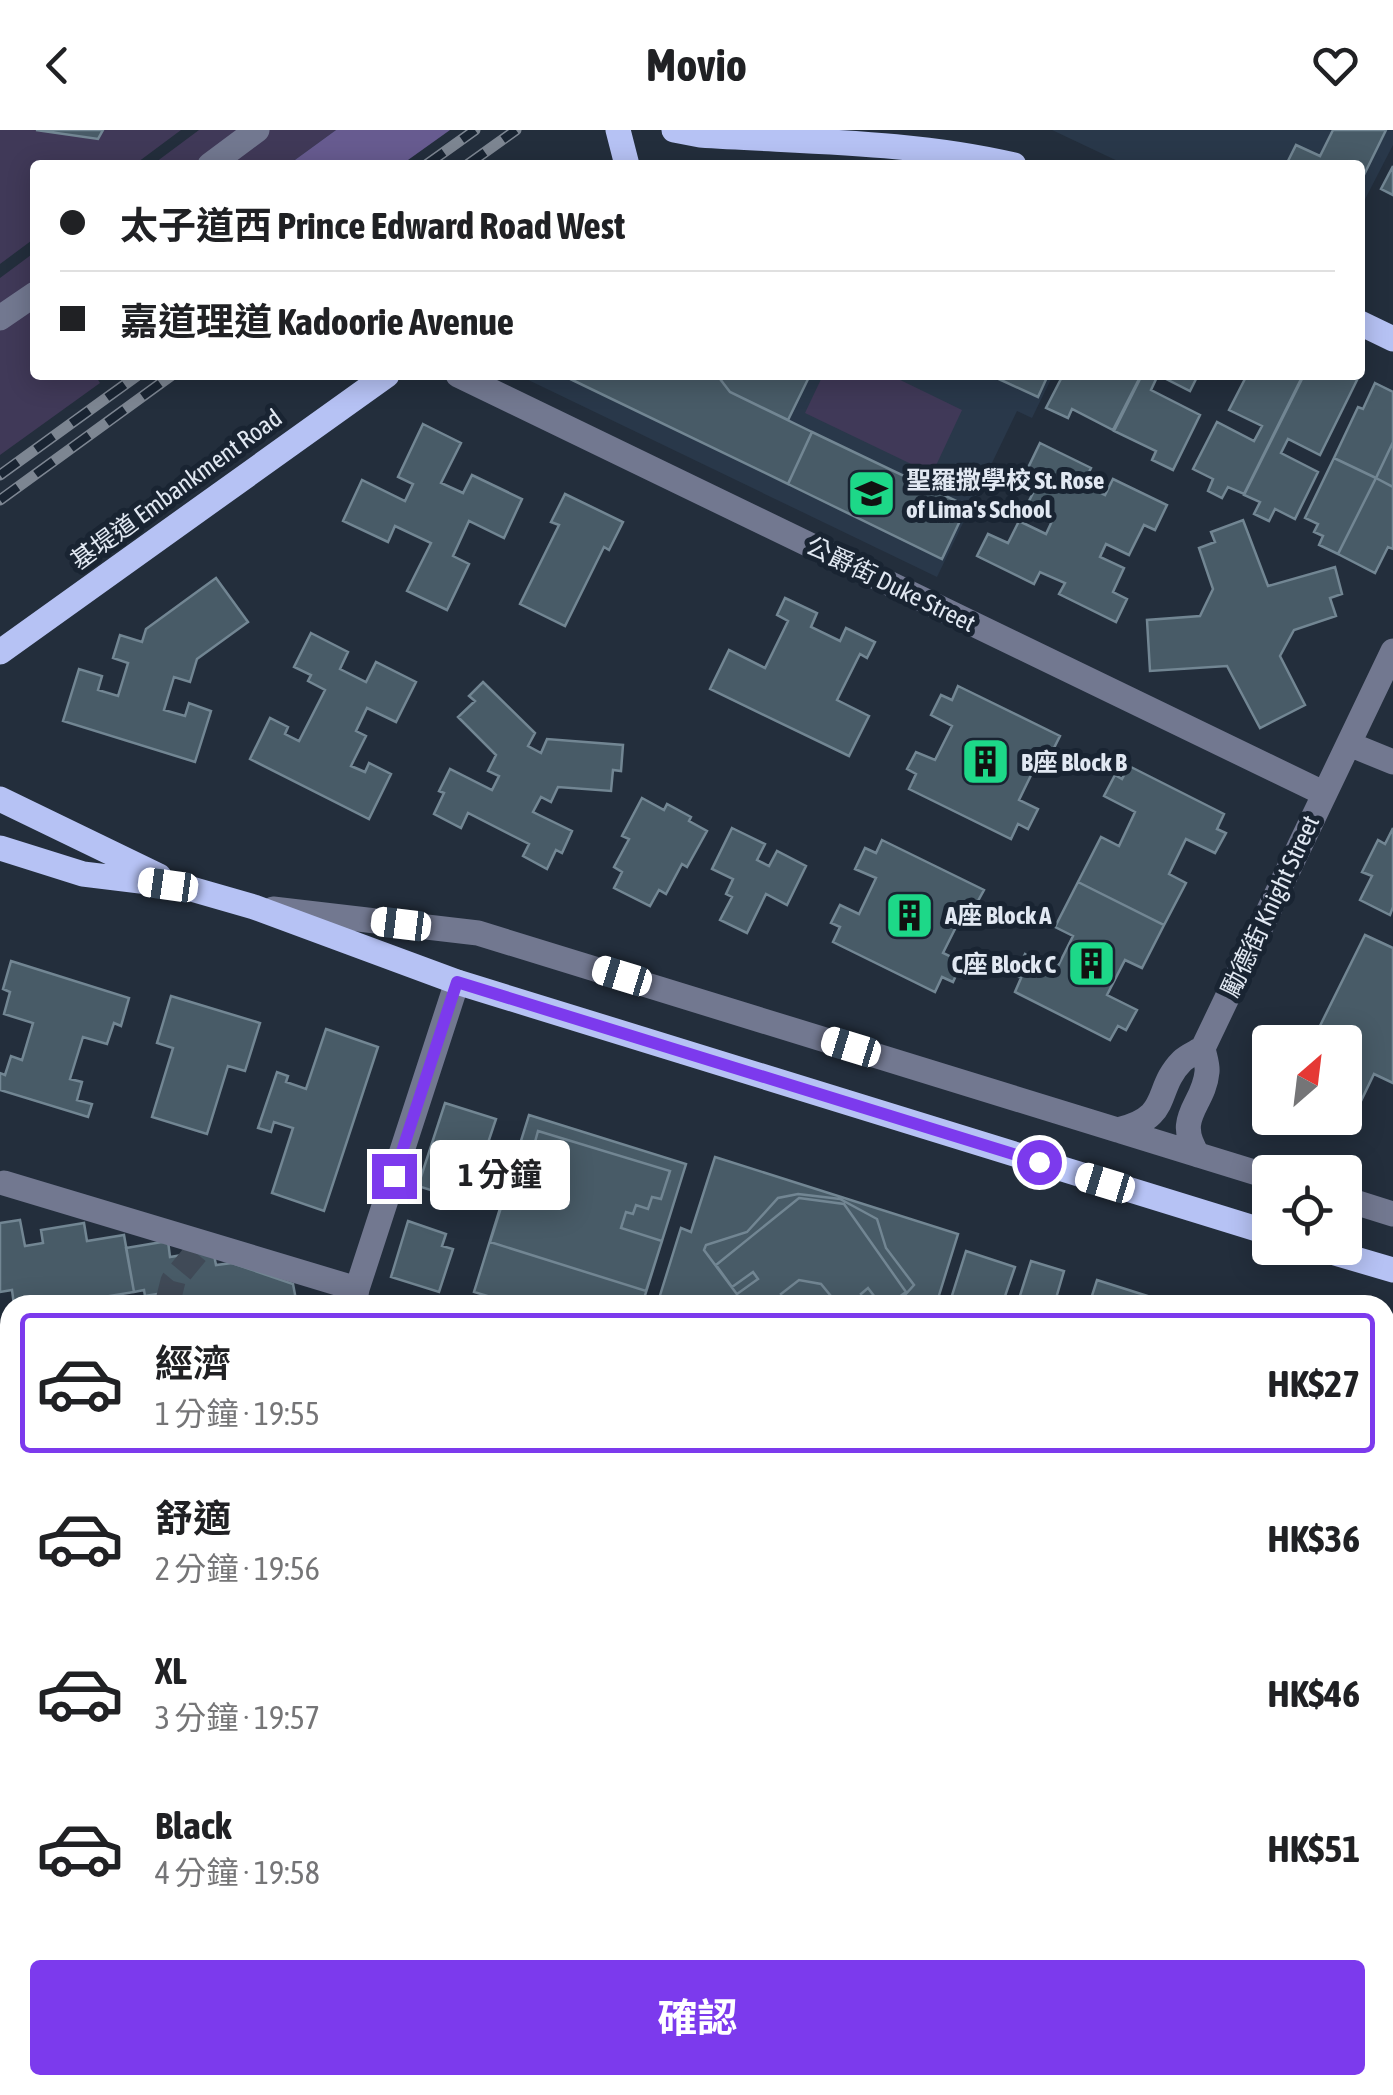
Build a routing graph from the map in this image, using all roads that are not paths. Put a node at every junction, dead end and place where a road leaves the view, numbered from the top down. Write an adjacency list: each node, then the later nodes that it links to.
1 (257, 130): 5 (street)
2 (618, 130): 6 (main road)
3 (674, 130): 4 (main road)
4 (902, 146): 7 (main road); 8 (main road)
5 (217, 160)
6 (626, 160)
7 (881, 160)
8 (992, 160)
9 (30, 297): 10 (street)
10 (0, 318)
11 (1365, 325): 12 (main road)
12 (1393, 339)
13 (380, 380): 15 (main road, 基堤道 Embankment Road)
14 (468, 380): 19 (street, 公爵街 Duke Street)
15 (0, 652)
16 (1393, 652): 17 (street, 勵德街 Knight Street)
17 (1349, 744): 18 (street); 19 (street, 勵德街 Knight Street)
18 (1393, 762)
19 (1323, 793): 25 (street, 勵德街 Knight Street)
20 (0, 799): 22 (main road)
21 (0, 848): 22 (main road)
22 (181, 886): 23 (main road)
23 (254, 906): 24 (main road); 26 (street)
24 (457, 982): 32 (main road); 36 (street)
25 (1203, 1048): 26 (street, 勵德街 Knight Street); 27 (street)
26 (1118, 1130): 27 (street)
27 (1198, 1155): 28 (street)
28 (1252, 1172)
29 (4, 1182): 35 (street)
30 (1362, 1205): 31 (street)
31 (1393, 1214)
32 (1252, 1227)
33 (1362, 1261): 34 (main road)
34 (1393, 1270)
35 (349, 1295)
36 (356, 1295)

